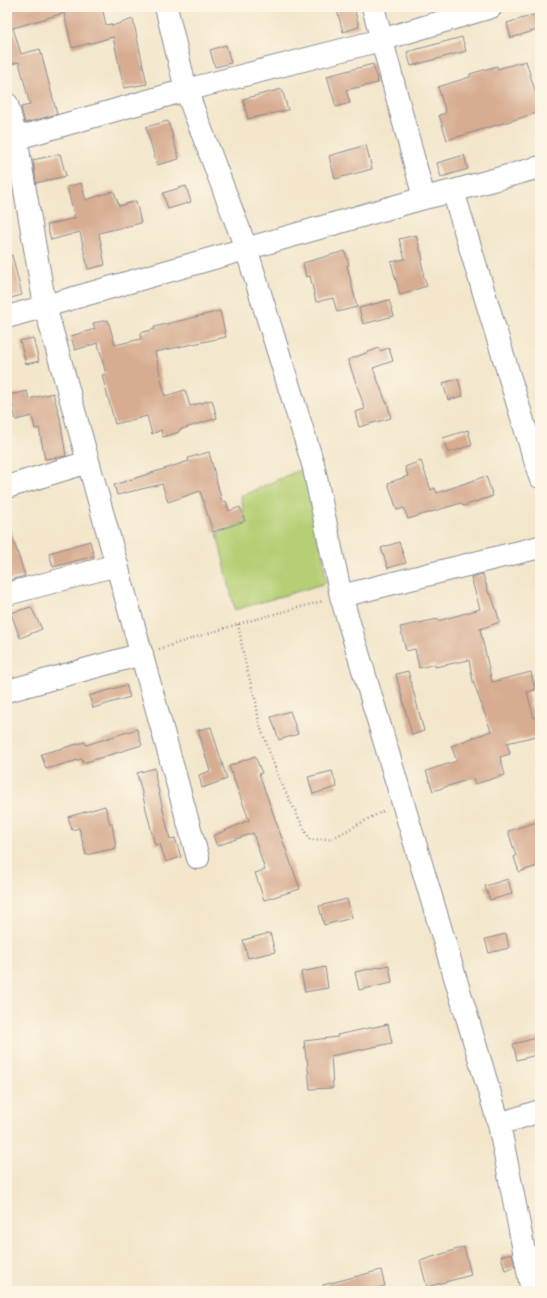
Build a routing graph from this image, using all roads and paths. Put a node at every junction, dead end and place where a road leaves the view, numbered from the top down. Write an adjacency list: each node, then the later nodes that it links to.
1 (166, 7): 5 (street)
2 (373, 7): 4 (street)
3 (491, 7): 4 (street)
4 (382, 40): 5 (street); 10 (street)
5 (186, 90): 7 (street); 11 (street)
6 (7, 104): 7 (street)
7 (12, 139): 12 (street)
8 (540, 168): 9 (street)
9 (453, 191): 10 (street); 15 (street)
10 (424, 198): 11 (street)
11 (246, 248): 12 (street); 20 (street)
12 (44, 306): 13 (street); 14 (street)
13 (7, 317)
14 (88, 462): 16 (street); 18 (street)
15 (540, 477)
16 (7, 486)
17 (540, 547): 20 (street)
18 (117, 565): 19 (street); 22 (street)
19 (7, 594)
20 (341, 596): 21 (path); 24 (street)
21 (238, 624): 22 (path); 24 (path)
22 (142, 654): 23 (street); 25 (street)
23 (7, 692)
24 (402, 801): 27 (street)
25 (198, 858)
26 (540, 1111): 27 (street)
27 (499, 1124): 28 (street)
28 (532, 1291)

